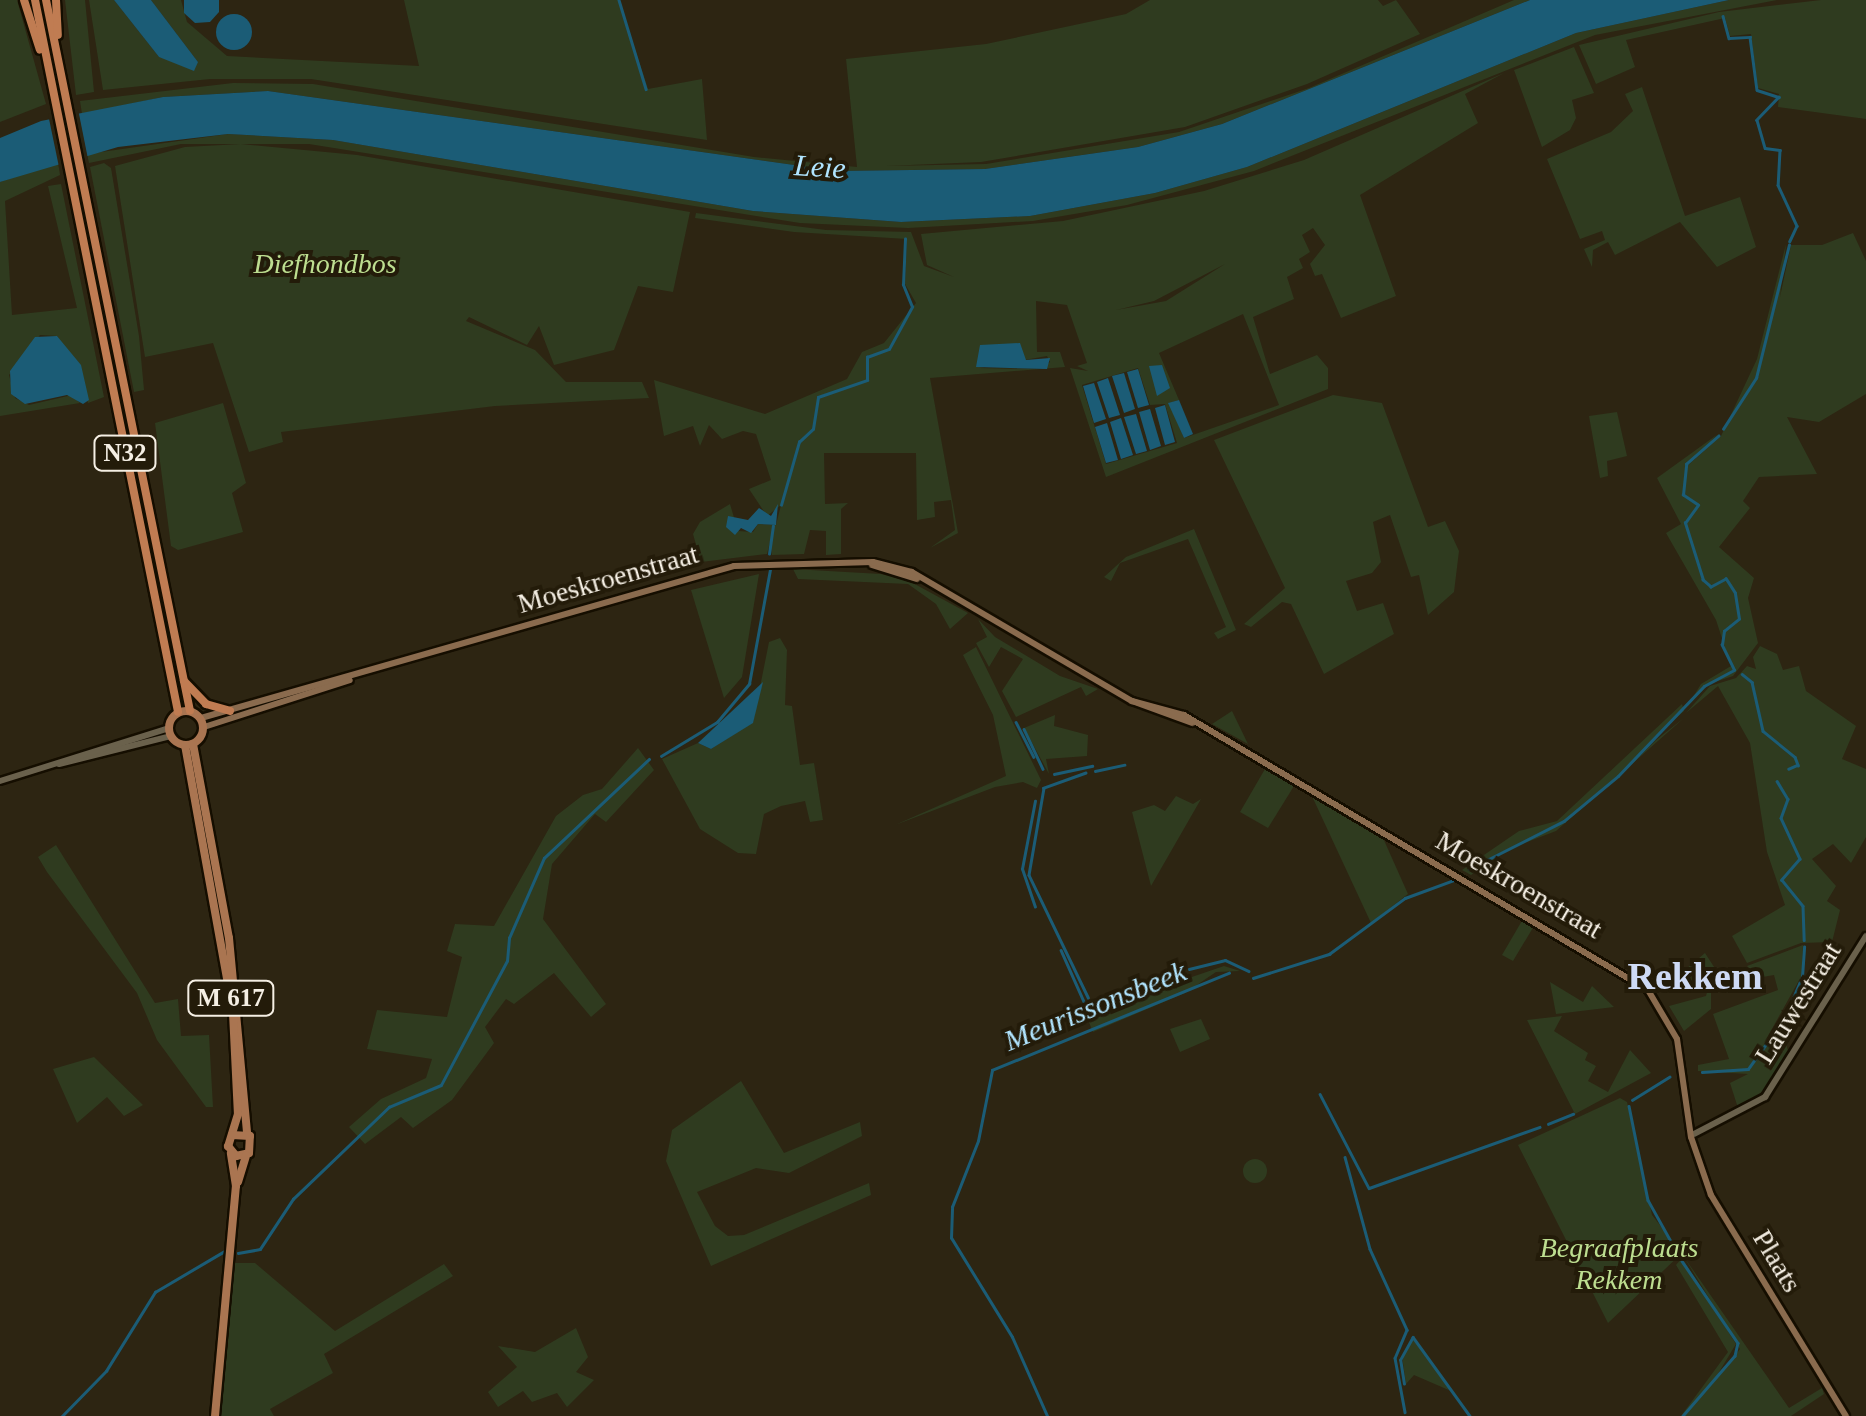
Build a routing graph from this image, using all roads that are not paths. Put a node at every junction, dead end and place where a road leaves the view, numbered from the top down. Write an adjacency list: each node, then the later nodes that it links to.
1 (24, 0): 6 (highway)
2 (35, 0): 6 (highway, N32)
3 (46, 0): 5 (highway, N32)
4 (56, 0): 5 (highway)
5 (58, 54): 8 (highway, N32)
6 (51, 81): 11 (highway, N32)
7 (374, 670): 10 (main road, Moeskroenstraat); 12 (main road, Moeskroenstraat); 19 (main road, Moeskroenstraat)
8 (184, 681): 9 (highway, N32); 10 (highway)
9 (190, 710): 11 (main road); 12 (main road)
10 (230, 711): 12 (main road, Moeskroenstraat)
11 (178, 712): 13 (main road)
12 (202, 722): 14 (main road)
13 (170, 732): 14 (main road); 15 (street)
14 (189, 745): 17 (main road, M 617); 18 (main road, M 617)
15 (0, 781)
16 (1866, 936): 19 (street, Lauwestraat)
17 (247, 1133): 18 (main road); 21 (main road)
18 (232, 1134): 20 (main road)
19 (1693, 1136): 23 (main road, Moeskroenstraat)
20 (231, 1153): 21 (main road); 22 (main road)
21 (246, 1155): 22 (main road)
22 (236, 1186): 24 (main road)
23 (1726, 1221): 25 (main road, Plaats)
24 (212, 1416)
25 (1846, 1416)

